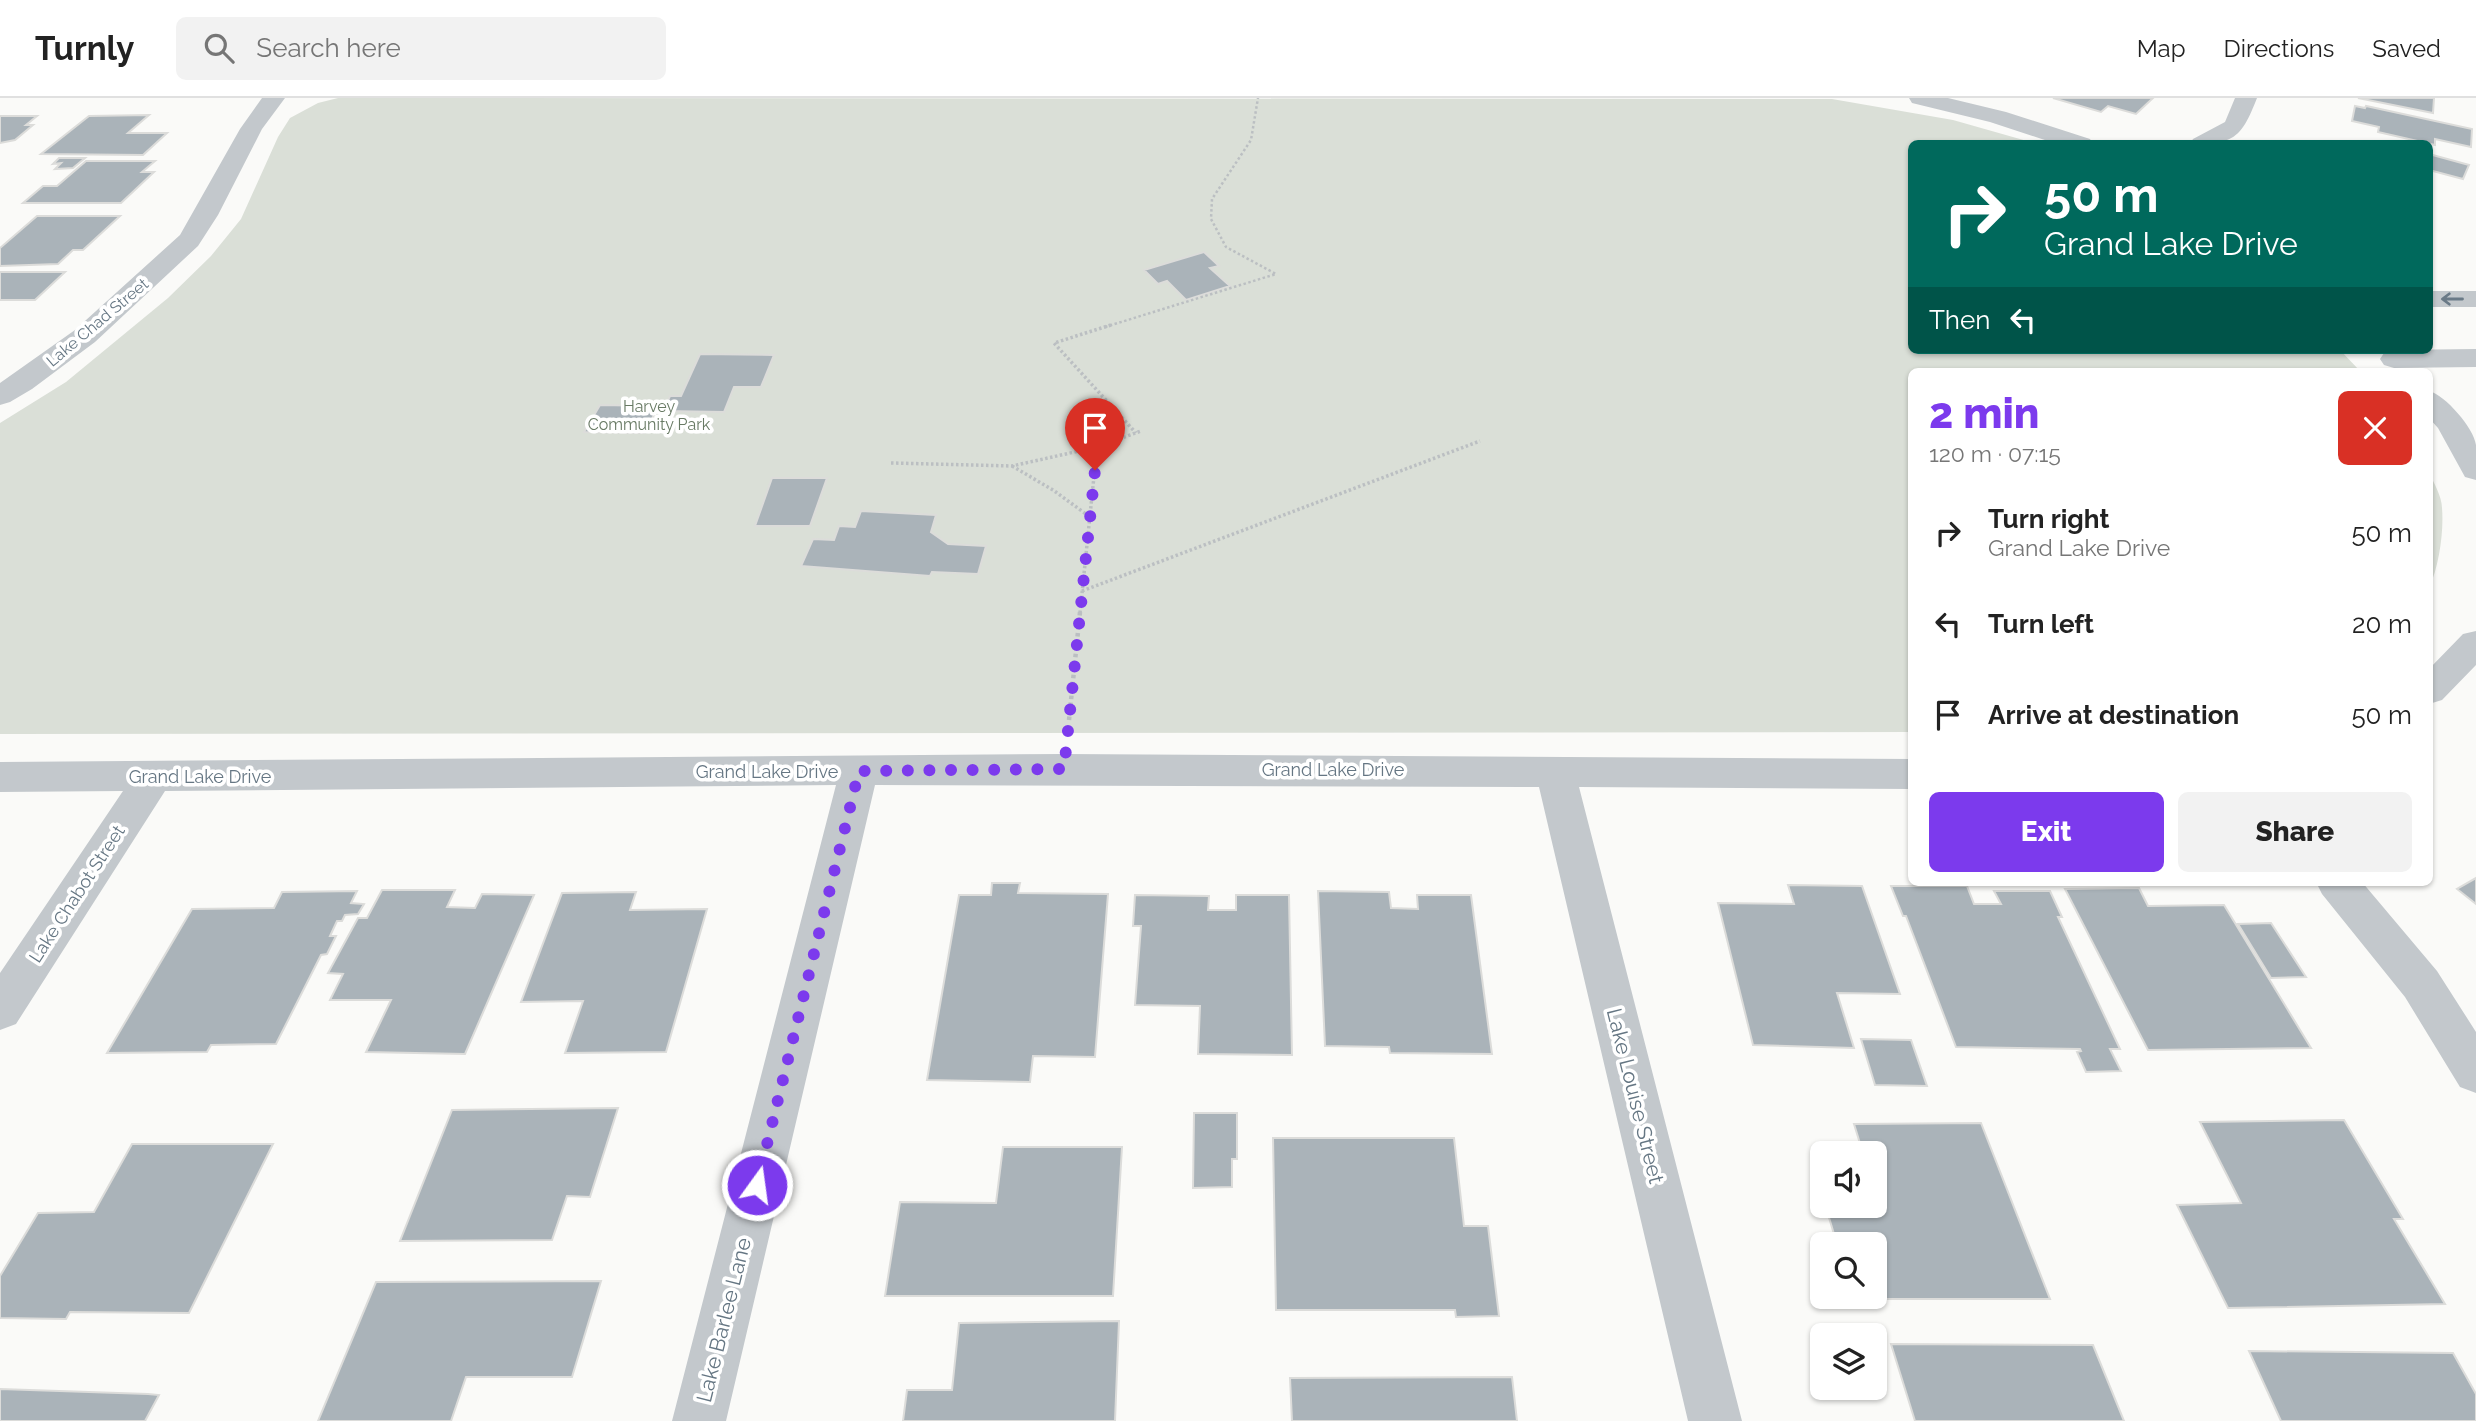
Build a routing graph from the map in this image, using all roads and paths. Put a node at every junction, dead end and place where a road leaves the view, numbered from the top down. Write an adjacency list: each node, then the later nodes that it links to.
1 (274, 98): 11 (street, Lake Chad Street)
2 (1258, 98): 15 (path)
3 (1920, 98): 5 (street)
4 (2246, 98): 6 (street)
5 (2070, 140)
6 (2208, 140)
7 (2433, 299): 8 (street, one-way to 7)
8 (2476, 299)
9 (2476, 358): 10 (street)
10 (2394, 360)
11 (13, 379): 12 (street, Lake Chad Street)
12 (0, 396)
13 (2433, 405): 18 (street)
14 (1480, 441): 20 (path)
15 (1097, 447): 17 (path); 19 (path)
16 (891, 463): 17 (path)
17 (1012, 466): 19 (path)
18 (2476, 470)
19 (1090, 517): 20 (path)
20 (1082, 591): 23 (path)
21 (2476, 643): 22 (street)
22 (2433, 687)
23 (1064, 769): 24 (street, Grand Lake Drive); 25 (street, Grand Lake Drive)
24 (1555, 770): 26 (street, Grand Lake Drive); 33 (street, Lake Louise Street)
25 (859, 771): 28 (street, Grand Lake Drive); 32 (street, Lake Barlee Lane)
26 (1908, 774)
27 (0, 777): 28 (street, Grand Lake Drive)
28 (153, 777): 30 (street, Lake Chabot Street)
29 (2340, 886): 31 (street)
30 (0, 1010)
31 (2476, 1072)
32 (699, 1421)
33 (1715, 1421)

